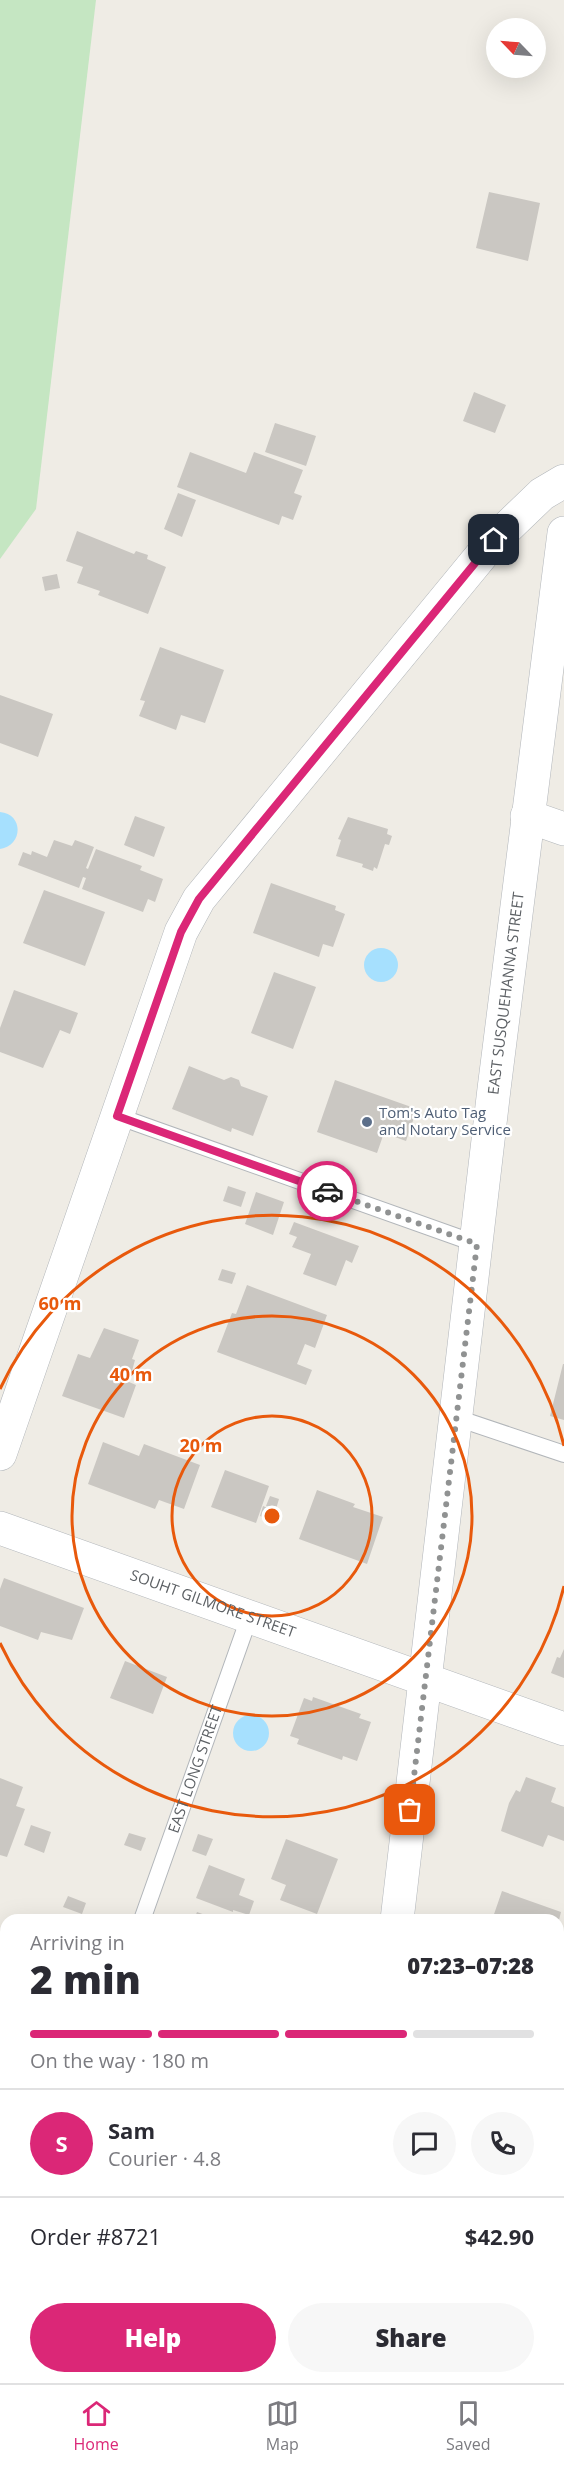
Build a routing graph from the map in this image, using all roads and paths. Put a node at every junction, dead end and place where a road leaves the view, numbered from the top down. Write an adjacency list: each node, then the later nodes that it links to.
1 (564, 481): 5 (street)
2 (564, 533): 3 (street, EAST SUSQUEHANNA STREET)
3 (527, 816): 4 (street); 6 (street, EAST SUSQUEHANNA STREET)
4 (564, 829)
5 (117, 1116): 6 (lane); 8 (street)
6 (477, 1244): 7 (street, EAST SUSQUEHANNA STREET)
7 (457, 1418): 9 (lane); 12 (street, EAST SUSQUEHANNA STREET)
8 (0, 1454)
9 (564, 1454)
10 (0, 1528): 11 (street, SOUHT GILMORE STREET)
11 (249, 1618): 12 (street, SOUHT GILMORE STREET); 14 (lane, EAST LONG STREET)
12 (426, 1679): 13 (street, SOUHT GILMORE STREET); 15 (street, EAST SUSQUEHANNA STREET)
13 (564, 1729)
14 (144, 1914)
15 (398, 1914)

